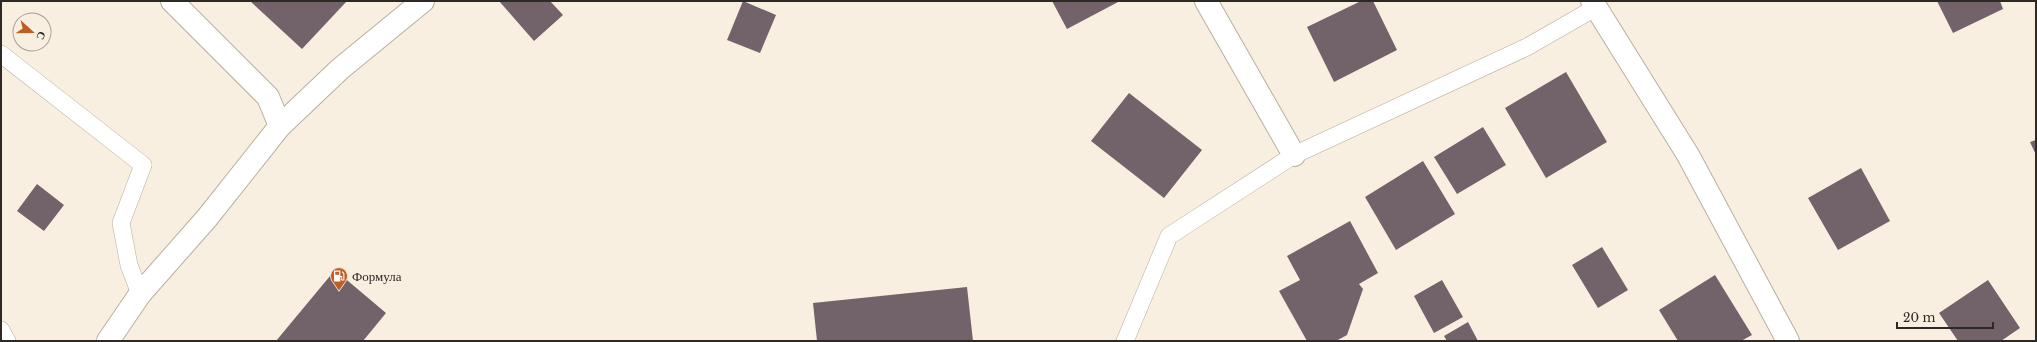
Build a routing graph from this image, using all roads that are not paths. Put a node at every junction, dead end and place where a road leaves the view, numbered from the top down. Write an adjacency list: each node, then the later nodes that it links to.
1 (172, 1): 6 (street)
2 (423, 1): 6 (street)
3 (1206, 1): 7 (street)
4 (1594, 4): 7 (lane); 13 (street)
5 (1, 54): 8 (lane)
6 (280, 126): 8 (street)
7 (1294, 156): 12 (lane)
8 (140, 294): 11 (street)
9 (1, 330): 10 (lane)
10 (7, 341)
11 (108, 341)
12 (1125, 341)
13 (1788, 341)

